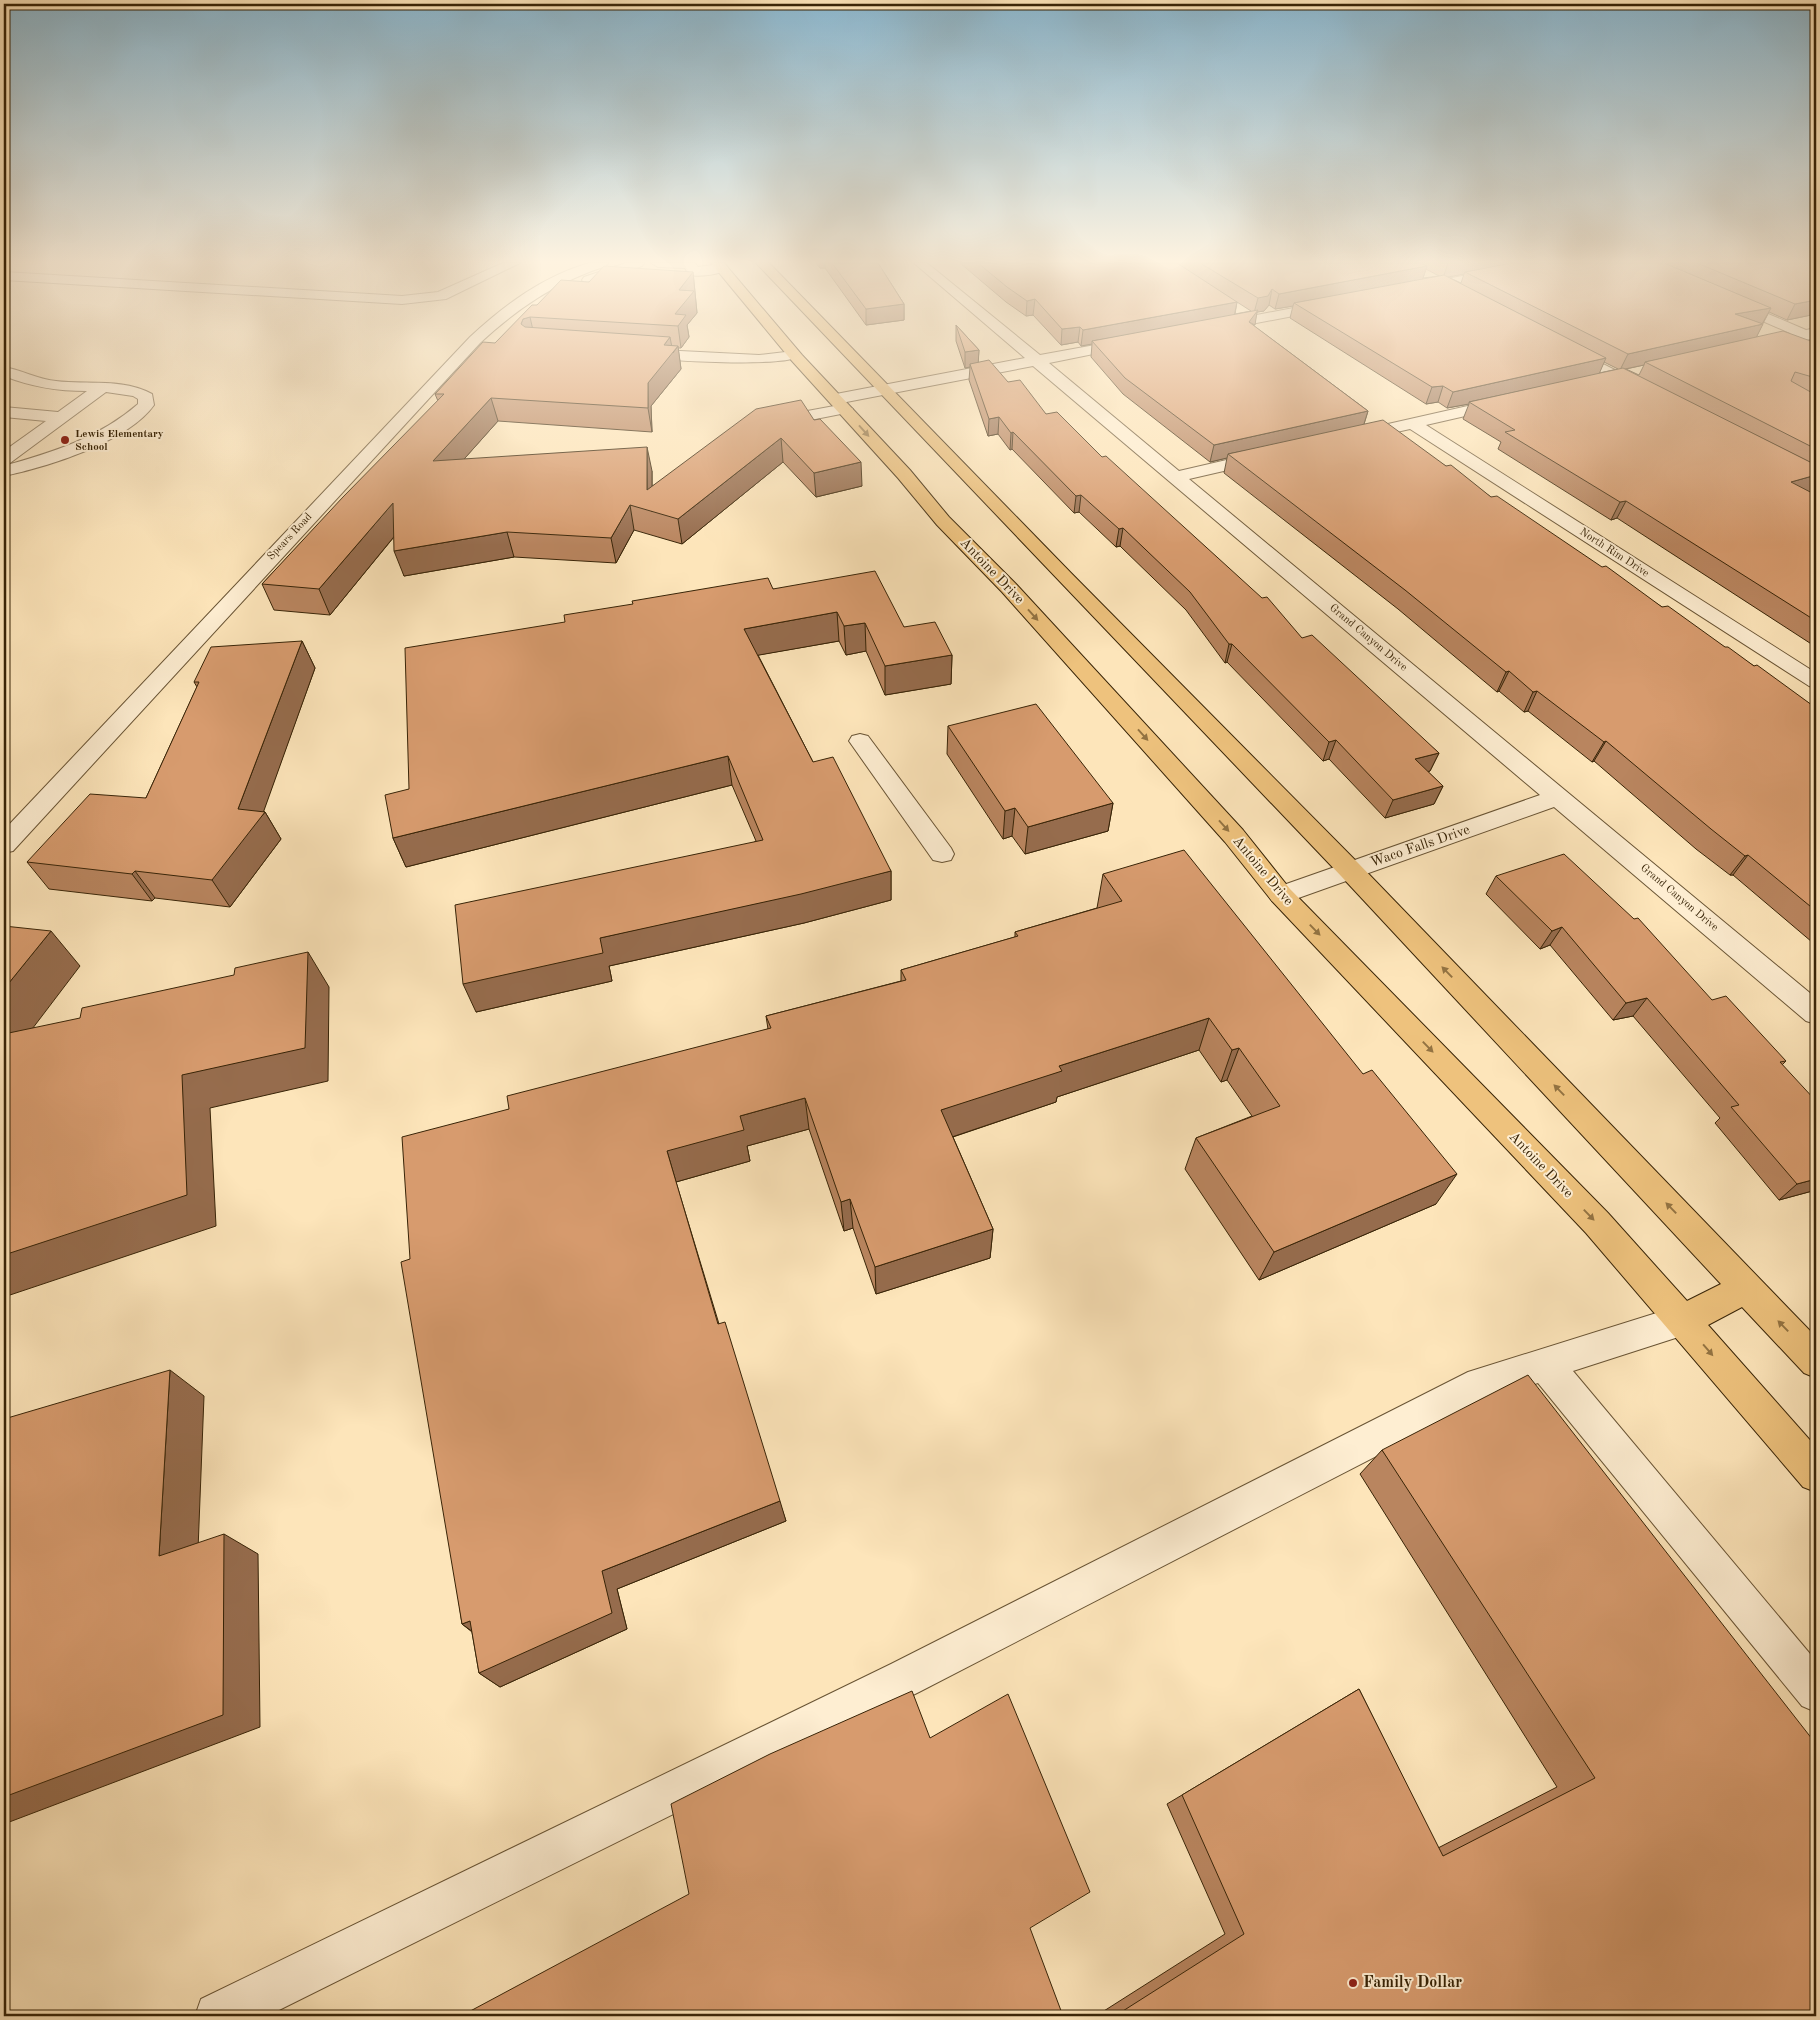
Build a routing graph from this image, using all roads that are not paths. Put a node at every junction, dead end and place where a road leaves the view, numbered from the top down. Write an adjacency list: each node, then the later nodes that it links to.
1 (459, 357): 31 (street, Spears Road)
2 (725, 357): 3 (street)
3 (774, 357)
4 (796, 357): 18 (main road, Antoine Drive)
5 (851, 357): 15 (main road)
6 (1033, 357): 9 (street, Grand Canyon Drive)
7 (1056, 357): 9 (street)
8 (1581, 357): 12 (street)
9 (1037, 361): 15 (street); 27 (street, Grand Canyon Drive)
10 (1646, 370): 12 (street)
11 (4, 371): 14 (street)
12 (1618, 377): 13 (street); 16 (street)
13 (1600, 381)
14 (103, 387): 20 (street); 26 (street)
15 (882, 390): 18 (street); 33 (main road)
16 (1653, 395)
17 (1515, 400): 22 (street)
18 (840, 404): 21 (street); 34 (main road, Antoine Drive, one-way to 34)
19 (4, 412): 20 (street)
20 (61, 417): 25 (street)
21 (763, 424)
22 (1413, 424): 23 (street); 28 (street, North Rim Drive)
23 (1346, 438)
24 (1279, 453): 27 (street)
25 (4, 459)
26 (4, 471)
27 (1175, 477): 30 (street, Grand Canyon Drive)
28 (1816, 682)
29 (860, 741): 32 (street)
30 (1559, 797): 33 (street, Waco Falls Drive); 35 (street, Grand Canyon Drive)
31 (4, 844)
32 (942, 854)
33 (1350, 870): 34 (street, Waco Falls Drive); 36 (main road, one-way to 33)
34 (1281, 895): 37 (main road, Antoine Drive, one-way to 37)
35 (1816, 1013)
36 (1746, 1288): 37 (main road); 38 (main road, one-way to 36)
37 (1682, 1321): 39 (street); 40 (main road, Antoine Drive, one-way to 40)
38 (1816, 1361)
39 (1544, 1363): 41 (street); 42 (street)
40 (1816, 1474)
41 (1816, 1692)
42 (218, 2016)

